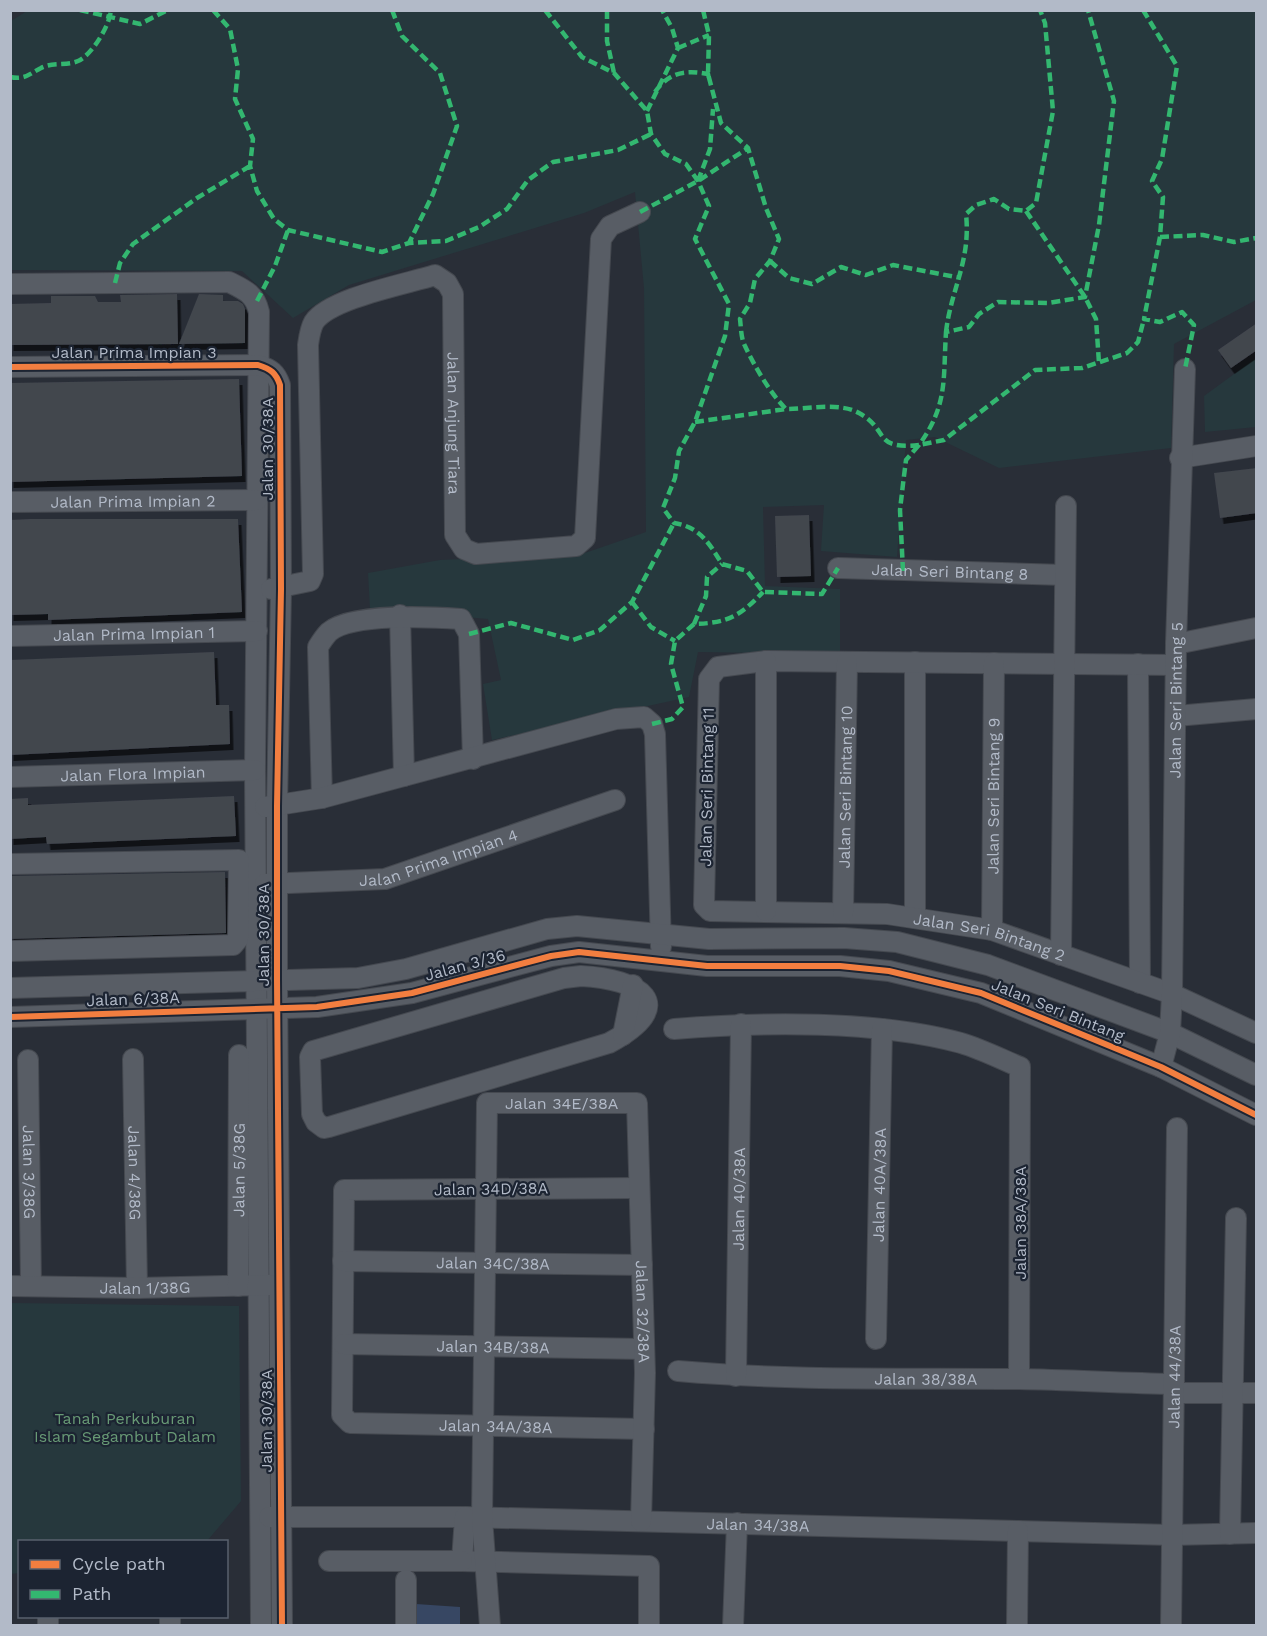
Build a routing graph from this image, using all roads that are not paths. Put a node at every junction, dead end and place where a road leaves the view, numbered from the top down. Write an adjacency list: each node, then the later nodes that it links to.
1 (640, 212): 14 (street, Jalan Anjung Tiara)
2 (10, 284): 3 (street)
3 (258, 365): 4 (street, Jalan Prima Impian 3); 8 (street, Jalan 30/38A); 14 (street, Jalan 30/38A)
4 (10, 367)
5 (1185, 369): 7 (street, Jalan Seri Bintang 5)
6 (1257, 446): 7 (street)
7 (1180, 458): 19 (street, Jalan Seri Bintang 5)
8 (257, 500): 9 (street, Jalan Prima Impian 2); 13 (street, Jalan 30/38A)
9 (10, 502)
10 (1066, 506): 12 (street)
11 (838, 568): 12 (street, Jalan Seri Bintang 8)
12 (1064, 574): 24 (street)
13 (256, 589): 14 (street, Jalan Anjung Tiara); 17 (street, Jalan 30/38A)
14 (281, 589): 35 (street, Jalan 30/38A)
15 (400, 615): 29 (street); 31 (street); 33 (street)
16 (1257, 628): 19 (street)
17 (257, 631): 18 (street, Jalan Prima Impian 1); 30 (street, Jalan 30/38A)
18 (10, 636)
19 (1176, 644): 26 (street, Jalan Seri Bintang 5)
20 (766, 661): 21 (street); 41 (street, Jalan Seri Bintang 11); 42 (street)
21 (847, 662): 22 (street); 43 (street, Jalan Seri Bintang 10)
22 (915, 662): 23 (street); 44 (street)
23 (994, 663): 24 (street); 45 (street, Jalan Seri Bintang 9)
24 (1064, 664): 25 (street); 50 (street)
25 (1138, 664): 26 (street); 56 (street)
26 (1176, 664): 28 (street, Jalan Seri Bintang 5)
27 (1257, 709): 28 (street)
28 (1176, 716): 59 (street, Jalan Seri Bintang 5)
29 (473, 759): 31 (street); 46 (street)
30 (255, 770): 32 (street, Jalan Flora Impian); 36 (street, Jalan 30/38A)
31 (404, 776): 33 (street)
32 (10, 777)
33 (322, 798): 35 (street)
34 (615, 800): 39 (street, Jalan Prima Impian 4)
35 (277, 806): 36 (street); 39 (street, Jalan 30/38A)
36 (257, 807): 37 (street, Jalan 30/38A)
37 (248, 860): 38 (street); 40 (street, Jalan 30/38A); 48 (street)
38 (10, 864)
39 (277, 884): 40 (street, Jalan Prima Impian 4); 54 (street, Jalan 30/38A)
40 (257, 885): 55 (street, Jalan 30/38A)
41 (706, 910): 42 (street, Jalan Seri Bintang 2)
42 (766, 911): 43 (street, Jalan Seri Bintang 2)
43 (843, 913): 44 (street, Jalan Seri Bintang 2)
44 (915, 918): 45 (street, Jalan Seri Bintang 2)
45 (992, 930): 50 (street, Jalan Seri Bintang 2)
46 (662, 936): 47 (street, Jalan 3/36); 51 (street); 66 (street, Jalan Seri Bintang)
47 (474, 950): 52 (street); 54 (street, Jalan 3/36)
48 (10, 951)
49 (579, 952): 51 (street, Jalan 3/36); 52 (street, Jalan 3/36); 53 (street)
50 (1061, 955): 56 (street, Jalan Seri Bintang 2)
51 (656, 961): 58 (street); 71 (street, Jalan Seri Bintang)
52 (480, 975): 61 (street, Jalan 3/36)
53 (581, 976): 58 (street); 58 (street)
54 (277, 979): 55 (street, Jalan 3/36); 61 (street, Jalan 30/38A)
55 (257, 980): 57 (street, Jalan 6/38A); 60 (street, Jalan 30/38A)
56 (1140, 983): 59 (street, Jalan Seri Bintang 2)
57 (10, 988)
58 (638, 990)
59 (1172, 994): 66 (street, Jalan Seri Bintang 5); 67 (street, Jalan Seri Bintang 2)
60 (257, 1008): 61 (street, Jalan 6/38A); 62 (street, Jalan 6/38A); 79 (street, Jalan 30/38A)
61 (277, 1008): 78 (street, Jalan 30/38A)
62 (10, 1017)
63 (741, 1024): 64 (street); 65 (street); 95 (street, Jalan 40/38A)
64 (674, 1029)
65 (882, 1029): 90 (street, Jalan 40A/38A); 96 (street, Jalan 38A/38A)
66 (1170, 1033): 71 (street, Jalan Seri Bintang 5); 72 (street, Jalan Seri Bintang)
67 (1257, 1033)
68 (239, 1055): 88 (street, Jalan 5/38G)
69 (133, 1059): 89 (street, Jalan 4/38G)
70 (28, 1060): 87 (street, Jalan 3/38G)
71 (1161, 1067): 74 (street, Jalan Seri Bintang)
72 (1257, 1075)
73 (637, 1103): 76 (street, Jalan 32/38A); 77 (street, Jalan 34E/38A)
74 (1257, 1115)
75 (1177, 1128): 97 (street, Jalan 44/38A)
76 (638, 1188): 77 (street, Jalan 34D/38A); 83 (street, Jalan 32/38A)
77 (487, 1189): 81 (street, Jalan 34D/38A); 82 (street)
78 (278, 1192): 79 (street); 85 (street, Jalan 30/38A)
79 (258, 1194): 84 (street, Jalan 30/38A)
80 (1236, 1218): 98 (street)
81 (343, 1261): 82 (street, Jalan 34C/38A); 91 (street)
82 (486, 1263): 83 (street, Jalan 34C/38A); 92 (street)
83 (642, 1265): 93 (street, Jalan 32/38A)
84 (259, 1285): 85 (street, Jalan 1/38G); 88 (street, Jalan 1/38G); 102 (street, Jalan 30/38A)
85 (279, 1285): 103 (street, Jalan 30/38A)
86 (10, 1286): 87 (street, Jalan 1/38G)
87 (31, 1286): 89 (street, Jalan 1/38G)
88 (238, 1286): 89 (street, Jalan 1/38G)
89 (137, 1288)
90 (876, 1339)
91 (342, 1344): 92 (street, Jalan 34B/38A); 100 (street, Jalan 34A/38A)
92 (485, 1347): 93 (street, Jalan 34B/38A); 100 (street)
93 (644, 1349): 101 (street, Jalan 32/38A)
94 (678, 1371): 95 (street, Jalan 38/38A)
95 (736, 1376): 96 (street, Jalan 38/38A)
96 (1019, 1379): 97 (street, Jalan 38/38A)
97 (1174, 1389): 98 (street, Jalan 38/38A); 110 (street, Jalan 44/38A)
98 (1234, 1393): 99 (street, Jalan 38/38A); 109 (street)
99 (1257, 1393)
100 (484, 1426): 101 (street, Jalan 34A/38A); 104 (street)
101 (644, 1429): 105 (street, Jalan 32/38A)
102 (260, 1517): 103 (street, Jalan 34/38A); 115 (street, Jalan 30/38A)
103 (280, 1517): 104 (street, Jalan 34/38A); 116 (street, Jalan 30/38A)
104 (474, 1517): 105 (street, Jalan 34/38A); 112 (street); 113 (street)
105 (641, 1521): 106 (street, Jalan 34/38A)
106 (737, 1523): 107 (street, Jalan 34/38A); 120 (street)
107 (1018, 1531): 110 (street, Jalan 34/38A); 121 (street)
108 (1257, 1533): 109 (street, Jalan 34/38A)
109 (1230, 1534): 110 (street, Jalan 34/38A)
110 (1172, 1535): 122 (street, Jalan 44/38A)
111 (329, 1561): 112 (street)
112 (462, 1561): 113 (street)
113 (484, 1561): 118 (street); 119 (street)
114 (406, 1580): 117 (street)
115 (261, 1626)
116 (282, 1626)
117 (406, 1626)
118 (490, 1626)
119 (650, 1626)
120 (733, 1626)
121 (1017, 1626)
122 (1171, 1626)

